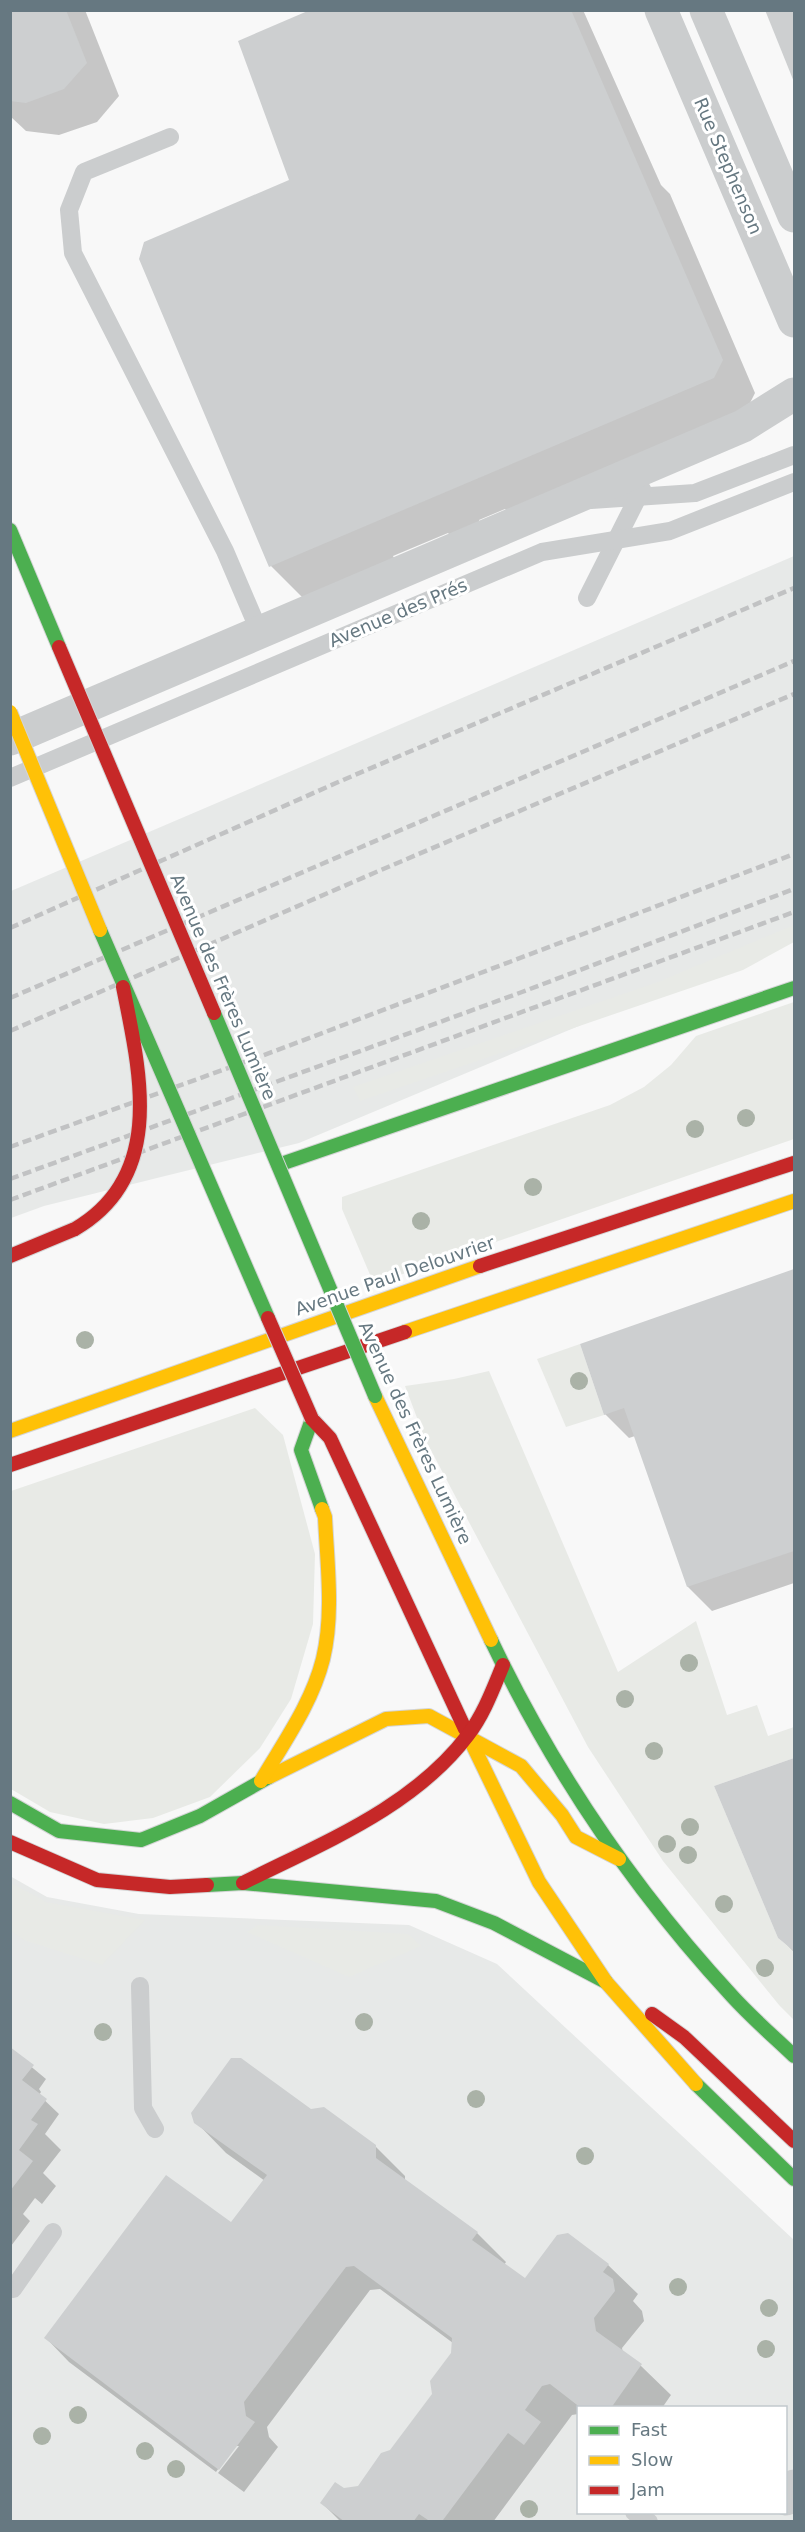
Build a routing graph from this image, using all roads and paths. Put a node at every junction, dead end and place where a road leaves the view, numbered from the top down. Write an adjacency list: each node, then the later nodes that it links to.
1 (661, 10): 5 (street, Rue Stephenson)
2 (706, 10): 4 (street)
3 (170, 137): 15 (lane)
4 (795, 216)
5 (795, 321)
6 (795, 394): 8 (street, Avenue des Prés)
7 (795, 455): 10 (lane, Avenue des Prés)
8 (656, 464): 10 (lane); 11 (street, Avenue des Prés)
9 (795, 483): 13 (lane, Avenue des Prés)
10 (639, 497): 11 (lane, Avenue des Prés); 13 (lane)
11 (568, 502): 15 (street, Avenue des Prés)
12 (10, 530): 22 (main road, Avenue des Frères Lumière, bridge)
13 (617, 539): 14 (lane); 18 (lane, Avenue des Prés)
14 (587, 598)
15 (260, 633): 17 (street, Avenue des Prés)
16 (10, 712): 19 (main road, bridge)
17 (10, 739)
18 (10, 778)
19 (123, 987): 24 (main road, bridge); 25 (main road, bridge)
20 (795, 988): 22 (main road)
21 (795, 1163): 26 (main road, Avenue Paul Delouvrier)
22 (278, 1165): 28 (main road, Avenue des Frères Lumière, bridge)
23 (795, 1201): 27 (main road)
24 (10, 1256)
25 (312, 1419): 29 (main road); 30 (main road)
26 (10, 1431)
27 (10, 1465)
28 (502, 1665): 29 (main road); 33 (main road, Avenue des Frères Lumière)
29 (467, 1736): 30 (main road); 33 (main road); 34 (main road); 35 (main road)
30 (261, 1781): 31 (main road)
31 (10, 1803)
32 (10, 1842): 34 (main road)
33 (619, 1859): 37 (main road, Avenue des Frères Lumière)
34 (243, 1883): 35 (main road)
35 (606, 1982): 39 (main road); 40 (main road)
36 (140, 1986): 38 (lane)
37 (795, 2056)
38 (155, 2129)
39 (795, 2141)
40 (795, 2179)
41 (53, 2232): 42 (lane)
42 (10, 2287)

